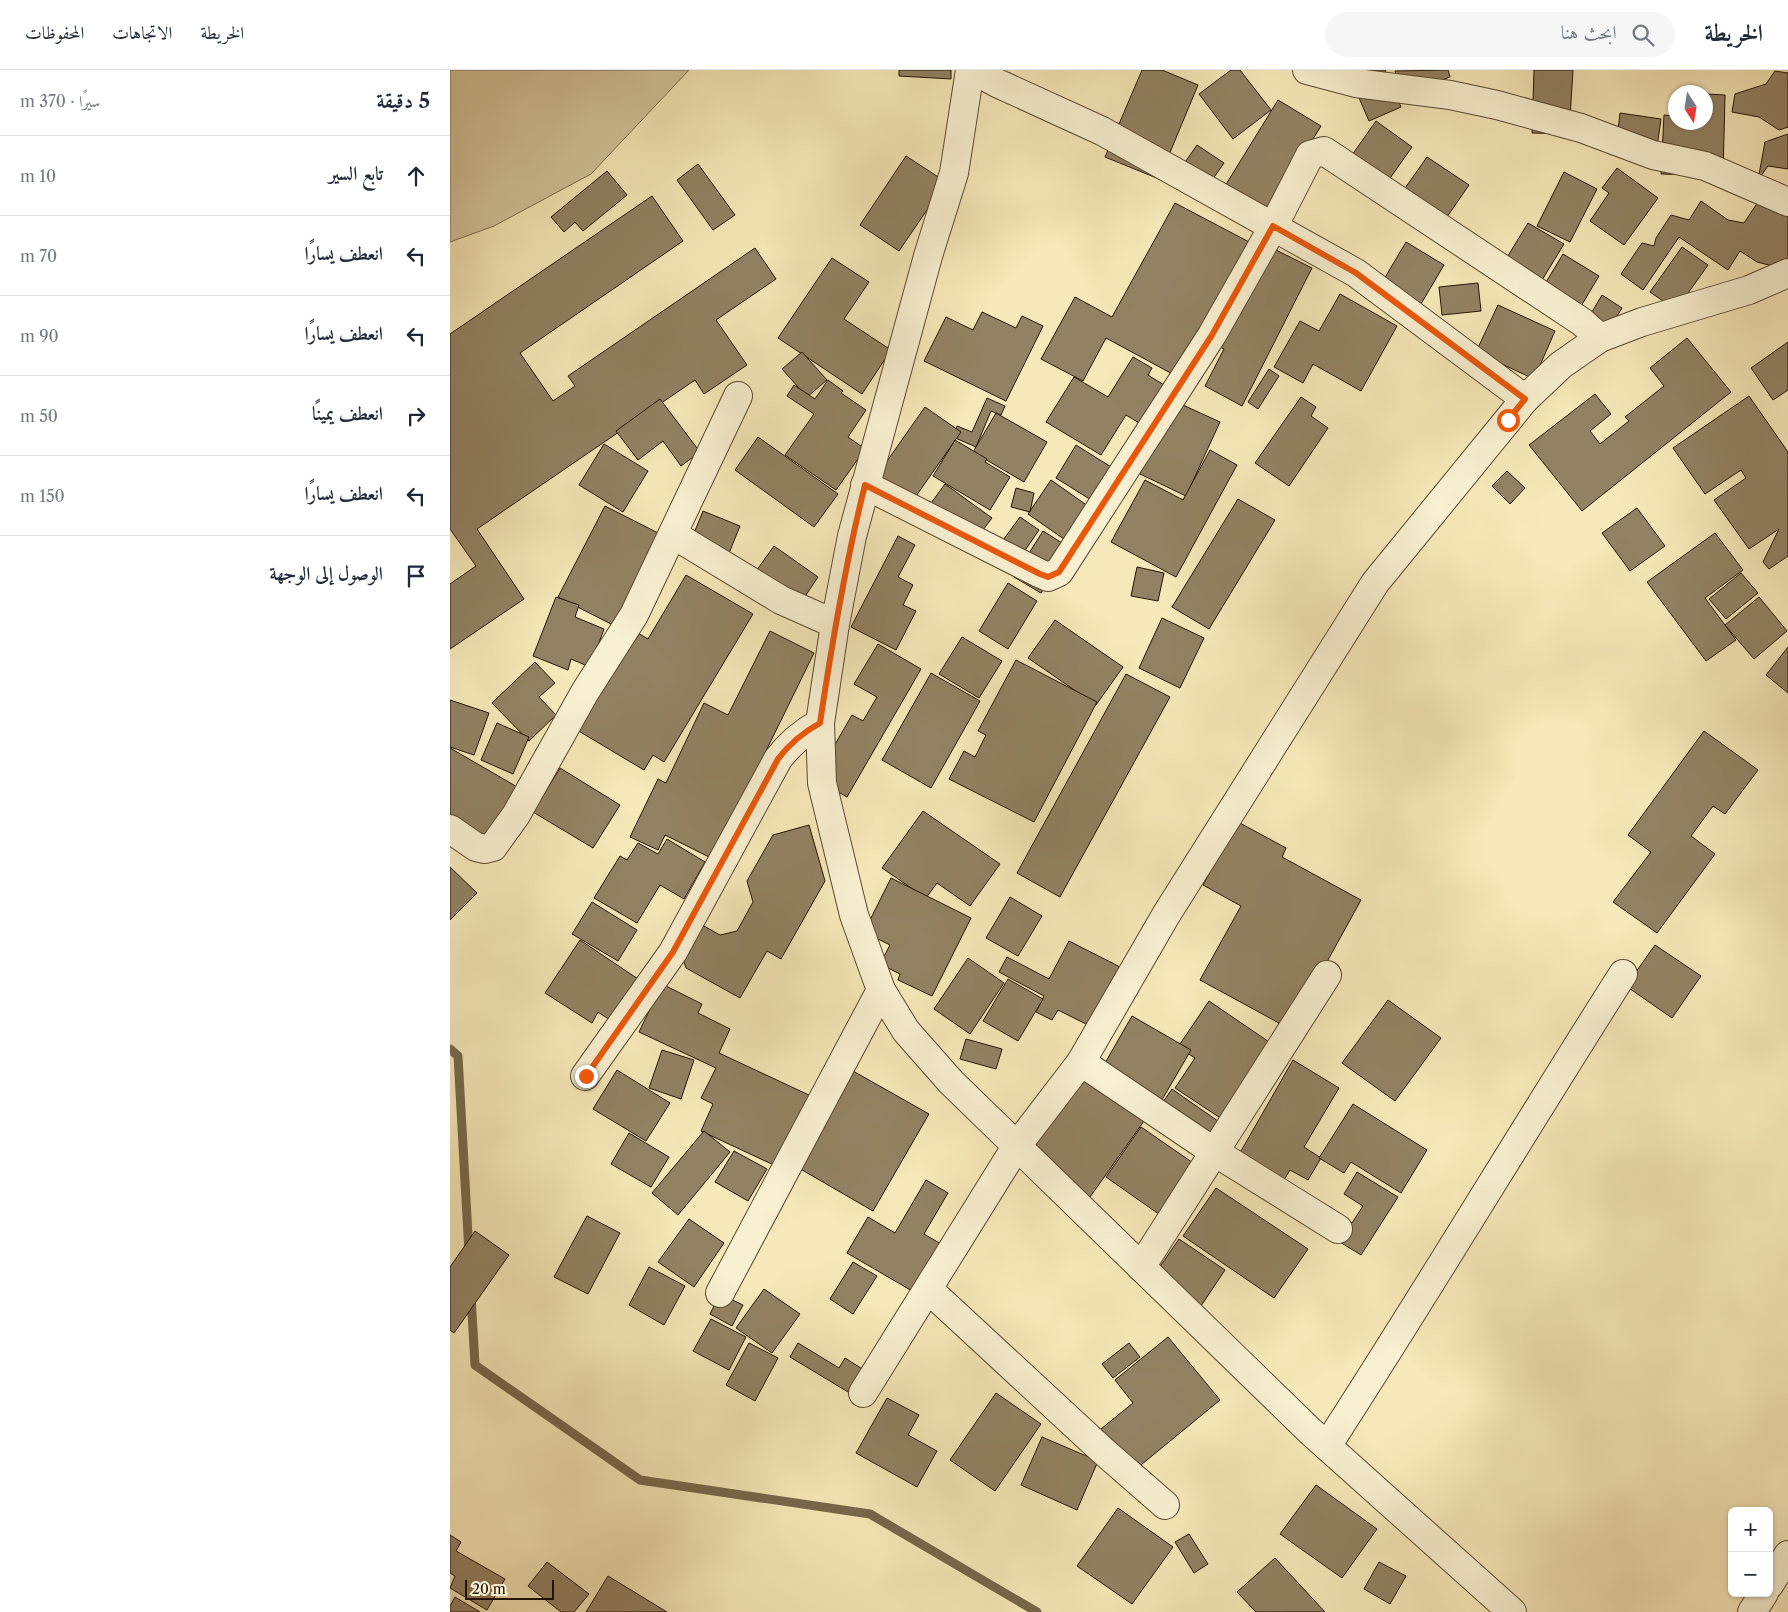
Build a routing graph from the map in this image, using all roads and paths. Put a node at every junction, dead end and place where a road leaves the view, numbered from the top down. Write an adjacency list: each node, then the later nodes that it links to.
1 (972, 70): 3 (street); 10 (street)
2 (1307, 70): 4 (street)
3 (1009, 77): 5 (street)
4 (1788, 202)
5 (1273, 226): 7 (street); 9 (street); 10 (street)
6 (1788, 273): 7 (street)
7 (1600, 338): 9 (street)
8 (738, 396): 11 (street)
9 (1525, 399): 18 (street)
10 (865, 485): 12 (street)
11 (674, 535): 12 (street); 14 (street)
12 (835, 624): 13 (street)
13 (820, 723): 17 (street); 19 (street)
14 (450, 829)
15 (1623, 974): 27 (street)
16 (1326, 975): 21 (street)
17 (881, 990): 20 (street); 25 (street)
18 (1081, 1062): 20 (street); 21 (street)
19 (586, 1076)
20 (1016, 1147): 23 (street); 24 (street)
21 (1213, 1151): 22 (street); 23 (street)
22 (1338, 1229)
23 (1141, 1268): 27 (street)
24 (928, 1289): 26 (street); 28 (street)
25 (720, 1293)
26 (863, 1394)
27 (1327, 1446): 32 (street)
28 (1165, 1505)
29 (1788, 1556): 30 (street)
30 (1773, 1579)
31 (1761, 1597): 33 (street)
32 (1512, 1612)
33 (1752, 1612)

